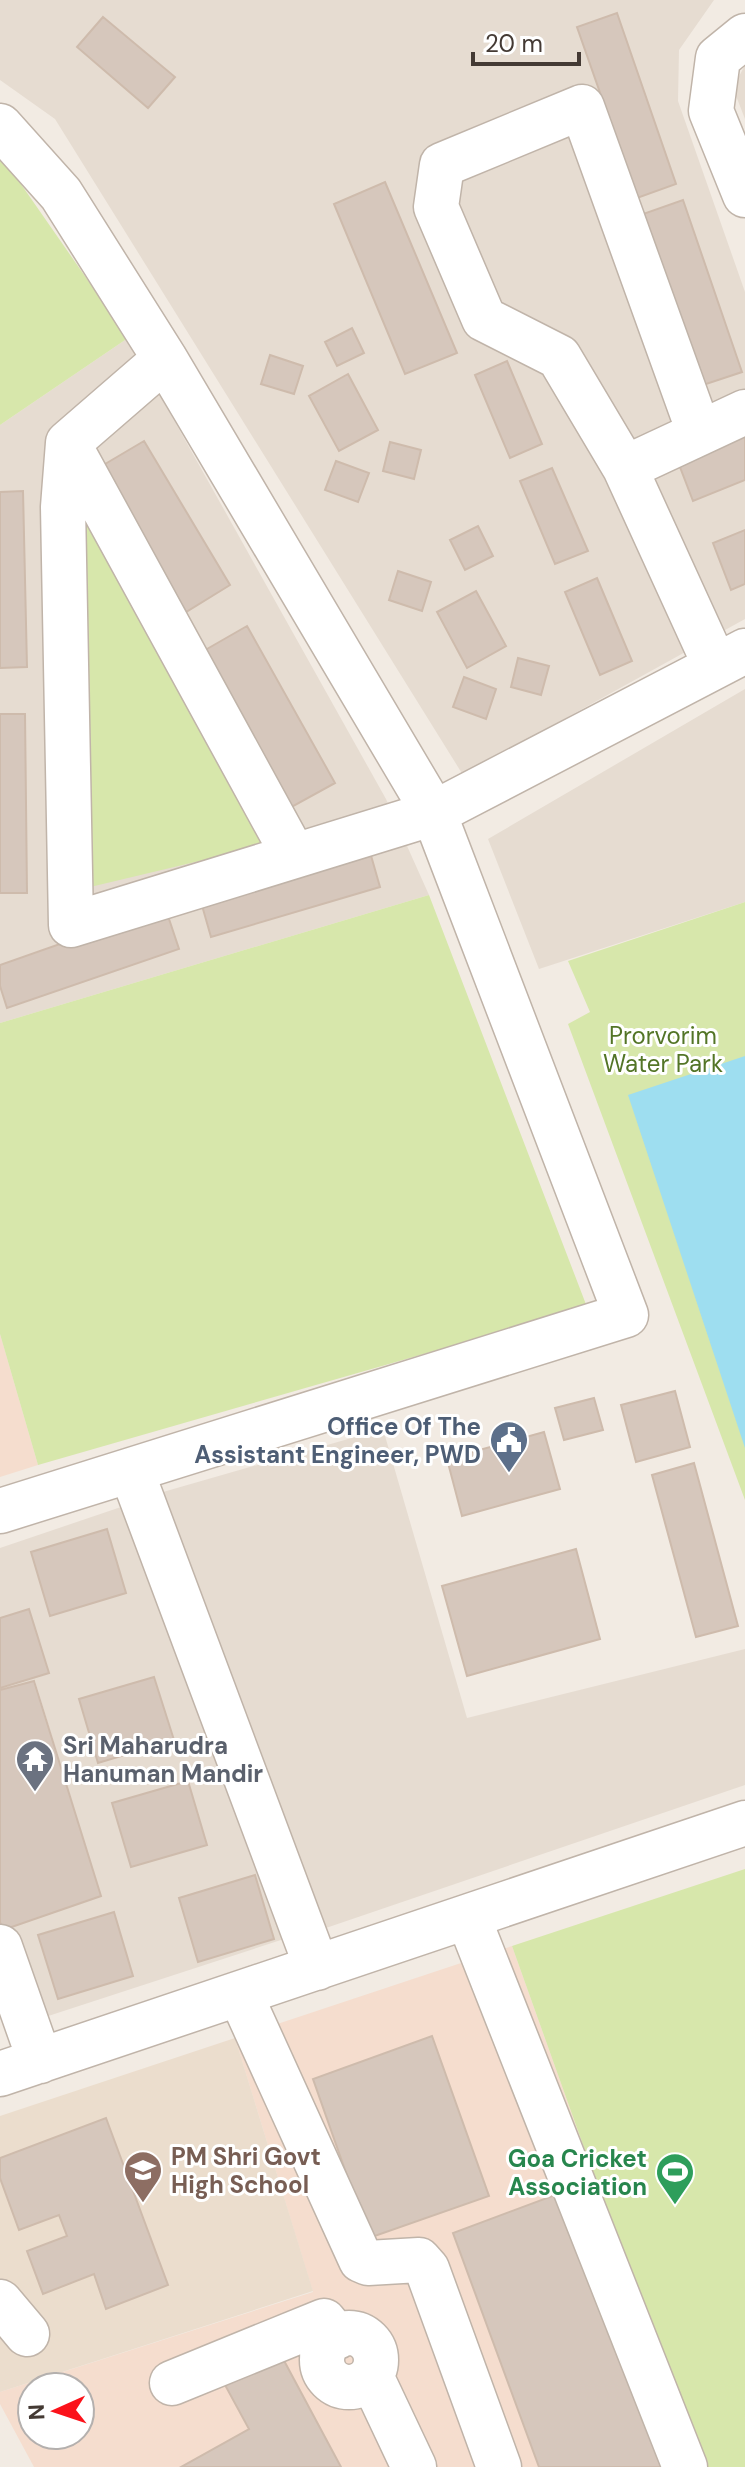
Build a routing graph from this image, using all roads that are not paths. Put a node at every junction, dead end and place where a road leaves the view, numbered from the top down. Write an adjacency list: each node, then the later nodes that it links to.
1 (745, 36): 3 (street)
2 (0, 126): 4 (street)
3 (745, 195)
4 (165, 359): 7 (street); 10 (street)
5 (745, 412): 6 (street)
6 (699, 432): 8 (street); 8 (street)
7 (68, 443): 11 (street); 11 (street)
8 (625, 468): 9 (street)
9 (730, 658): 10 (street)
10 (434, 813): 11 (street); 12 (street)
11 (294, 856)
12 (131, 1470): 13 (street); 17 (street)
13 (0, 1511)
14 (745, 1823): 15 (street)
15 (468, 1917): 17 (street); 23 (street)
16 (0, 1947): 19 (street)
17 (317, 1968): 18 (street)
18 (240, 1994): 19 (street); 22 (street)
19 (20, 2068)
20 (172, 2383): 21 (street)
21 (414, 2467)
22 (499, 2467)
23 (685, 2467)

